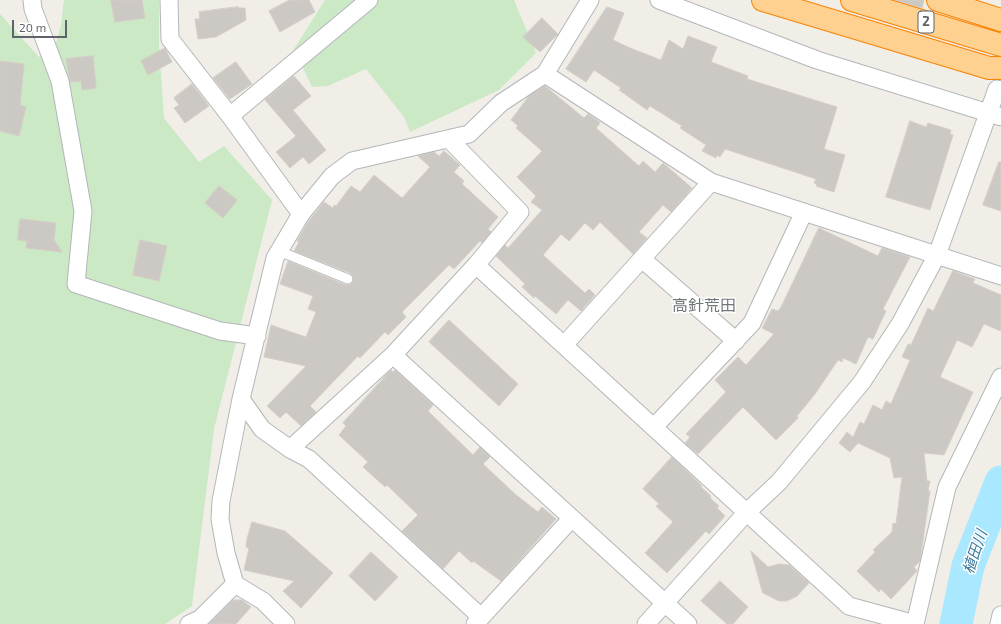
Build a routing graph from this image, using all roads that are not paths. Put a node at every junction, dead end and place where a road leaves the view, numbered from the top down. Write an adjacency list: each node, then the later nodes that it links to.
1 (32, 0): 31 (street)
2 (169, 0): 19 (street)
3 (369, 0): 19 (street)
4 (590, 0): 17 (street)
5 (659, 0): 20 (street)
6 (764, 0): 18 (highway)
7 (810, 0): 16 (highway)
8 (852, 0): 15 (highway, 2)
9 (900, 0): 14 (highway)
10 (938, 0): 13 (highway)
11 (974, 0): 12 (highway)
12 (1001, 9)
13 (1001, 20)
14 (1001, 33)
15 (1001, 45)
16 (1001, 59)
17 (545, 74): 21 (street); 22 (street)
18 (999, 78): 20 (street)
19 (230, 116): 24 (street)
20 (995, 116): 26 (street)
21 (449, 139): 24 (street); 28 (street)
22 (711, 182): 23 (street); 27 (street)
23 (804, 212): 26 (street); 32 (street)
24 (301, 214): 25 (street)
25 (279, 251): 30 (lane); 31 (street)
26 (937, 255): 29 (street); 39 (street)
27 (642, 259): 32 (street); 33 (street)
28 (476, 264): 33 (street); 34 (street)
29 (1001, 276)
30 (348, 279)
31 (257, 336): 36 (street)
32 (736, 341): 37 (street)
33 (564, 345): 37 (street)
34 (393, 355): 38 (street); 40 (street)
35 (1001, 377): 48 (street)
36 (241, 399): 38 (street); 41 (street)
37 (654, 427): 39 (street)
38 (290, 449): 43 (street)
39 (747, 512): 42 (street); 48 (street)
40 (572, 518): 42 (street); 43 (street)
41 (235, 584): 44 (street); 45 (street)
42 (665, 603): 46 (street); 47 (street)
43 (478, 620)
44 (189, 624)
45 (286, 624)
46 (646, 624)
47 (688, 624)
48 (915, 624)

